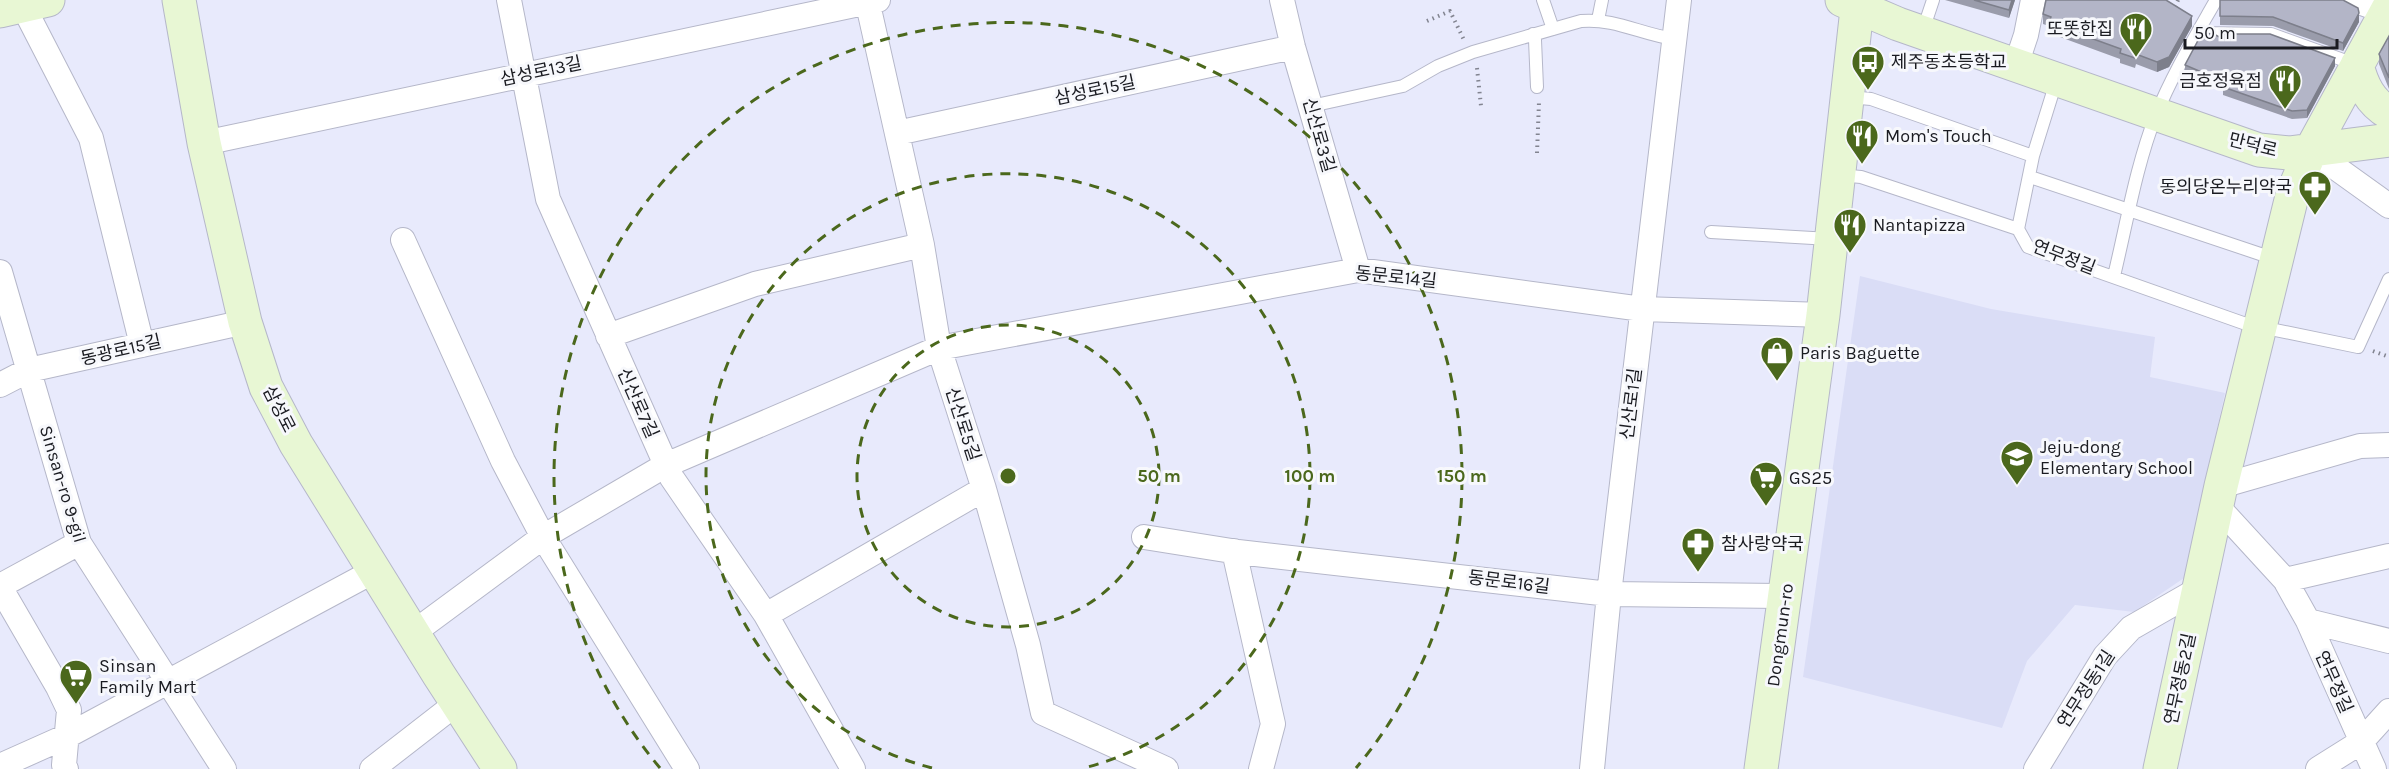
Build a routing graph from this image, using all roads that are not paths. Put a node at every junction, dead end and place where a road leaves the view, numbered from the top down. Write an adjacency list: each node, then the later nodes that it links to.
1 (179, 0): 33 (street, 삼성로)
2 (509, 0): 24 (street, 신산로7길)
3 (1282, 0): 21 (street, 신산로3길)
4 (1543, 0): 16 (lane)
5 (1602, 0): 15 (lane)
6 (1679, 0): 20 (street, 신산로1길)
7 (1933, 0): 18 (lane)
8 (2033, 0): 22 (street)
9 (2216, 0): 17 (lane)
10 (2354, 0): 14 (street)
11 (871, 1): 24 (street, 삼성로13길); 31 (street, 신산로5길)
12 (1852, 3): 18 (street, 만덕로); 27 (street, Dongmun-ro)
13 (24, 6): 56 (street)
14 (2387, 9): 23 (street)
15 (1598, 20): 16 (lane); 20 (lane)
16 (1553, 29): 19 (lane)
17 (2201, 29): 23 (lane); 30 (lane)
18 (1923, 32): 22 (street, 만덕로)
19 (1533, 34): 26 (lane); 28 (lane)
20 (1675, 39): 51 (street, 신산로1길)
21 (1293, 47): 28 (street, 신산로3길); 31 (street, 삼성로15길)
22 (2016, 65): 25 (street, 만덕로)
23 (2357, 65): 29 (street); 34 (street)
24 (523, 75): 33 (street, 삼성로13길); 55 (street, 신산로7길)
25 (2057, 79): 30 (street, 만덕로); 35 (lane)
26 (1537, 87)
27 (1848, 97): 35 (lane); 36 (street, Dongmun-ro)
28 (1311, 106): 46 (street, 신산로3길)
29 (2389, 113)
30 (2157, 114): 34 (street, 만덕로); 39 (lane)
31 (897, 133): 44 (street, 신산로5길)
32 (2389, 140): 34 (street, 만덕로)
33 (204, 143): 53 (street, 삼성로)
34 (2311, 150): 38 (street); 45 (street)
35 (2033, 156): 37 (lane)
36 (1839, 176): 40 (lane, 연무정길); 43 (street, Dongmun-ro)
37 (2030, 177): 39 (lane); 40 (lane)
38 (2389, 206)
39 (2129, 210): 45 (lane); 48 (lane)
40 (2018, 229): 48 (lane, 연무정길)
41 (1711, 232): 43 (lane)
42 (403, 240): 64 (street)
43 (1832, 240): 52 (street, Dongmun-ro)
44 (922, 245): 55 (street); 57 (street, 신산로5길)
45 (2276, 260): 54 (street)
46 (1358, 270): 51 (street, 동문로14길); 57 (street, 동문로14길)
47 (0, 272): 50 (street, Sinsan-ro 9-gil)
48 (2114, 276): 54 (lane, 연무정길)
49 (2389, 279): 54 (lane, 연무정길)
50 (5, 305): 58 (street, Sinsan-ro 9-gil)
51 (1642, 309): 52 (street, 동문로14길); 73 (street, 신산로1길)
52 (1823, 315): 74 (street, Dongmun-ro)
53 (245, 322): 56 (street, 동광로15길); 69 (street, 삼성로)
54 (2260, 327): 63 (street)
55 (608, 336): 61 (street, 신산로7길)
56 (142, 345): 58 (street, 동광로15길)
57 (939, 348): 61 (street, 동문로14길); 62 (street, 신산로5길)
58 (29, 370): 59 (street, 동광로15길); 66 (street, Sinsan-ro 9-gil)
59 (0, 385)
60 (2389, 445): 63 (street)
61 (666, 465): 64 (street, 동문로14길); 75 (street, 신산로7길)
62 (984, 489): 75 (street); 92 (street, 신산로5길)
63 (2220, 496): 70 (street, 연무정길); 72 (street)
64 (543, 537): 77 (street, 동문로14길); 90 (street)
65 (1144, 537): 67 (street, 동문로16길)
66 (79, 543): 71 (street); 79 (street, Sinsan-ro 9-gil)
67 (1234, 551): 73 (street, 동문로16길); 93 (street)
68 (2389, 556): 70 (street)
69 (374, 571): 77 (street, 삼성로); 79 (street)
70 (2285, 580): 76 (street, 연무정길)
71 (0, 586): 82 (street)
72 (2199, 589): 84 (street, 연무정동2길); 96 (street, 연무정동1길)
73 (1609, 594): 74 (street, 동문로16길); 94 (street, 신산로1길)
74 (1785, 596): 95 (street, Dongmun-ro)
75 (766, 615): 91 (street, 신산로7길)
76 (2308, 621): 78 (street, 연무정길); 83 (street, 연무정길)
77 (413, 633): 80 (street, 삼성로)
78 (2389, 641)
79 (170, 682): 82 (street); 87 (street, Sinsan-ro 9-gil)
80 (457, 703): 88 (street); 89 (street, 삼성로)
81 (2389, 711): 83 (street)
82 (67, 736): 85 (street); 86 (street)
83 (2361, 742): 97 (street); 98 (street, 연무정길)
84 (2165, 762)
85 (0, 766)
86 (66, 769)
87 (224, 769)
88 (372, 769)
89 (500, 769)
90 (687, 769)
91 (853, 769)
92 (1166, 769)
93 (1262, 769)
94 (1592, 769)
95 (1761, 769)
96 (2036, 769)
97 (2318, 769)
98 (2374, 769)

